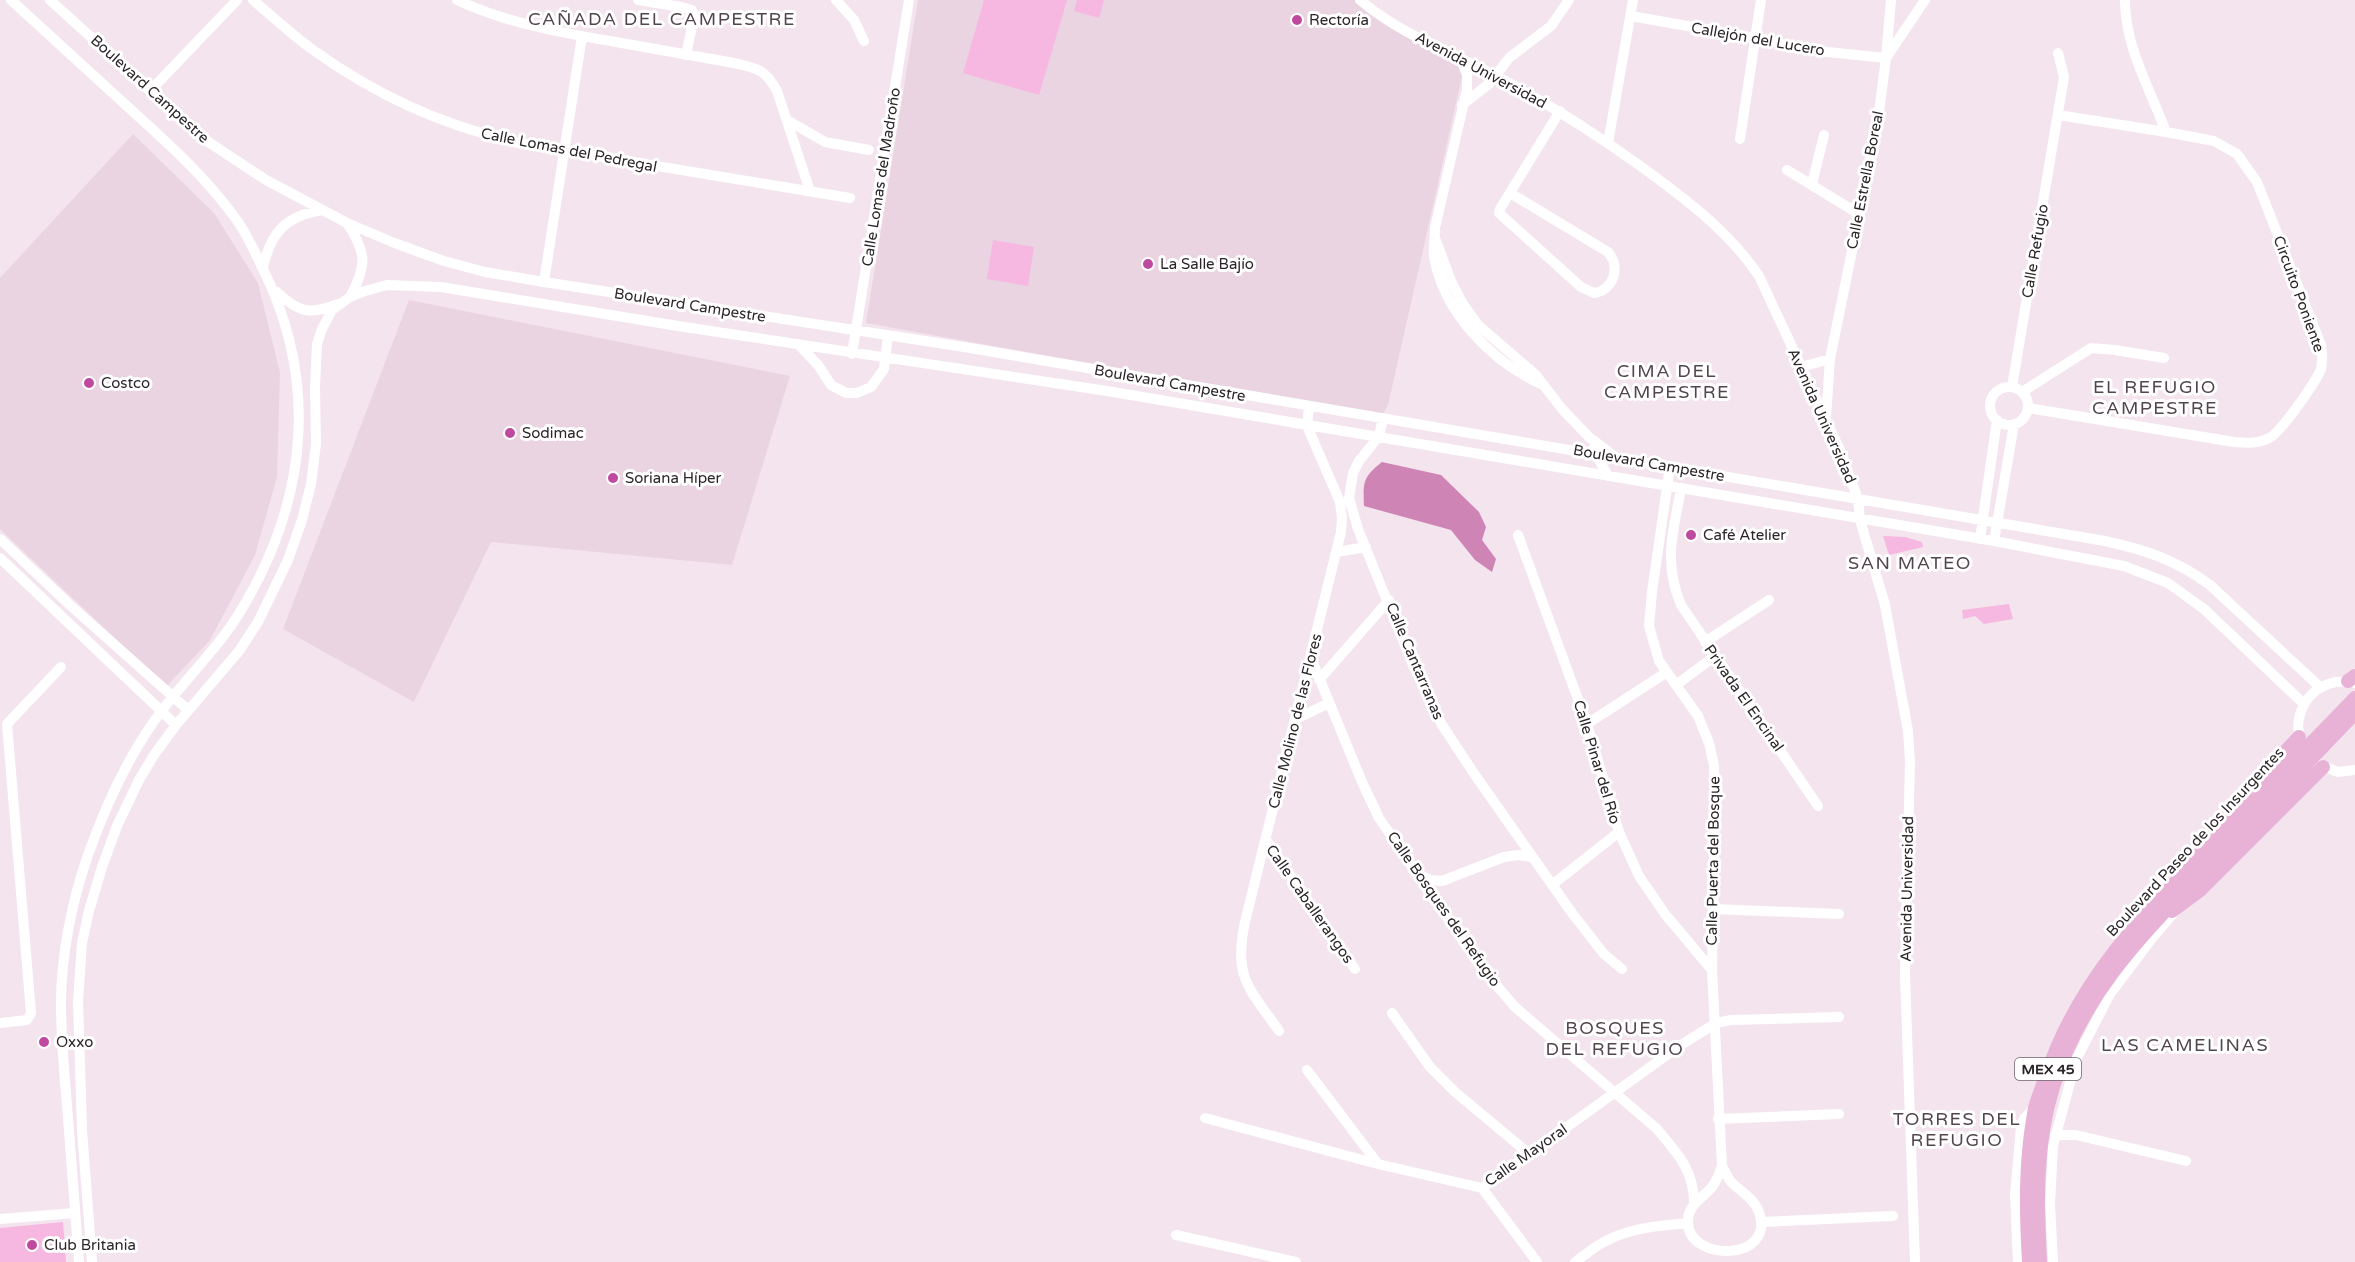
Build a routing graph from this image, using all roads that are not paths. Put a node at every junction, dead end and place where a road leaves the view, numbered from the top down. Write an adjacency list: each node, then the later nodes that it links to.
1 (11, 0): 44 (street, Boulevard Campestre)
2 (50, 0): 25 (street, Boulevard Campestre)
3 (237, 0): 25 (street)
4 (253, 0): 35 (street, Calle Lomas del Pedregal)
5 (457, 0): 17 (street)
6 (639, 0): 21 (street)
7 (836, 0): 19 (street)
8 (909, 0): 49 (street, Calle Lomas del Madroño)
9 (1360, 0): 23 (street, Avenida Universidad)
10 (1569, 0): 24 (street)
11 (1634, 0): 16 (street)
12 (1761, 0): 18 (street)
13 (1891, 0): 22 (street, Calle Estrella Boreal)
14 (1925, 0): 22 (street)
15 (2125, 0): 30 (street)
16 (1631, 16): 18 (street, Callejón del Lucero); 33 (street)
17 (582, 36): 21 (street); 35 (street)
18 (1755, 38): 22 (street, Callejón del Lucero); 32 (street)
19 (864, 40)
20 (2058, 54): 28 (street, Calle Refugio)
21 (686, 55): 29 (street)
22 (1886, 58): 42 (street, Calle Estrella Boreal)
23 (1461, 60): 24 (street, Avenida Universidad); 26 (street)
24 (1496, 76): 26 (street); 27 (street, Avenida Universidad)
25 (150, 91): 41 (street, Boulevard Campestre)
26 (1462, 105): 66 (street)
27 (1560, 111): 33 (street, Avenida Universidad); 39 (street)
28 (2058, 115): 30 (street, Circuito Poniente); 57 (street, Calle Refugio)
29 (787, 120): 34 (street); 38 (street)
30 (2166, 132): 59 (street, Circuito Poniente)
31 (1824, 135): 37 (street)
32 (1740, 139)
33 (1608, 143): 56 (street, Avenida Universidad)
34 (869, 150)
35 (565, 151): 38 (street, Calle Lomas del Pedregal); 45 (street)
36 (1787, 170): 37 (street)
37 (1812, 184): 42 (street)
38 (810, 191): 40 (street, Calle Lomas del Pedregal)
39 (1510, 193): 39 (street)
40 (850, 198)
41 (322, 210): 43 (street, Boulevard Campestre); 44 (street)
42 (1859, 214): 55 (street, Calle Estrella Boreal)
43 (347, 223): 45 (street, Boulevard Campestre); 47 (street)
44 (263, 267): 46 (street, Boulevard Campestre)
45 (544, 282): 49 (street, Boulevard Campestre)
46 (274, 290): 48 (street); 97 (street, Boulevard Campestre)
47 (350, 297): 48 (street); 51 (street, Boulevard Campestre)
48 (339, 304): 101 (street)
49 (856, 331): 50 (street, Boulevard Campestre); 52 (street, Calle Lomas del Madroño)
50 (888, 335): 53 (street); 58 (street, Boulevard Campestre)
51 (800, 345): 52 (street, Boulevard Campestre); 53 (street)
52 (852, 354): 53 (street, Boulevard Campestre)
53 (886, 358): 64 (street, Boulevard Campestre)
54 (2164, 358): 57 (street)
55 (1830, 359): 56 (street); 61 (street, Calle Estrella Boreal)
56 (1801, 367): 61 (street, Avenida Universidad)
57 (2017, 389): 59 (street); 62 (street)
58 (1309, 407): 60 (street, Boulevard Campestre); 64 (street, Calle Molino de las Flores)
59 (2028, 408): 63 (street)
60 (1383, 418): 65 (street, Calle Cantarranas); 67 (street, Boulevard Campestre)
61 (1826, 418): 73 (street, Avenida Universidad)
62 (1997, 420): 63 (street); 75 (street)
63 (2014, 424): 76 (street)
64 (1307, 426): 65 (street, Boulevard Campestre); 82 (street, Calle Molino de las Flores)
65 (1379, 436): 70 (street, Boulevard Campestre); 81 (street, Calle Cantarranas)
66 (1589, 437): 67 (street); 68 (street)
67 (1594, 453): 68 (street, Boulevard Campestre); 70 (street)
68 (1614, 456): 69 (street, Boulevard Campestre)
69 (1670, 467): 71 (street, Calle Puerta del Bosque); 73 (street, Boulevard Campestre)
70 (1608, 476): 71 (street, Boulevard Campestre)
71 (1667, 487): 72 (street, Boulevard Campestre); 85 (street, Calle Puerta del Bosque)
72 (1680, 489): 74 (street, Boulevard Campestre); 84 (street)
73 (1858, 499): 74 (street, Avenida Universidad); 75 (street, Boulevard Campestre)
74 (1860, 520): 79 (street, Boulevard Campestre); 156 (street, Avenida Universidad)
75 (1983, 520): 76 (street, Boulevard Campestre); 79 (street)
76 (1997, 522): 80 (street); 96 (street, Boulevard Campestre)
77 (1518, 535): 106 (street, Calle Pinar del Río)
78 (0, 538): 97 (street)
79 (1980, 539): 80 (street, Boulevard Campestre)
80 (1994, 541): 100 (street, Boulevard Campestre)
81 (1366, 547): 82 (street); 86 (street, Calle Cantarranas)
82 (1337, 552): 90 (street, Calle Molino de las Flores)
83 (0, 558): 102 (street)
84 (1674, 589): 85 (street); 88 (street, Privada El Encinal)
85 (1652, 592): 92 (street, Calle Puerta del Bosque)
86 (1389, 600): 93 (street); 111 (street, Calle Cantarranas)
87 (1769, 600): 88 (street)
88 (1705, 642): 89 (street, Privada El Encinal)
89 (1715, 656): 95 (street); 110 (street, Privada El Encinal)
90 (1311, 658): 93 (street, Calle Bosques del Refugio); 104 (street, Calle Molino de las Flores)
91 (61, 667): 105 (street)
92 (1667, 672): 95 (street, Calle Puerta del Bosque); 106 (street)
93 (1319, 680): 99 (street, Calle Bosques del Refugio)
94 (2353, 680): 96 (street)
95 (1676, 685): 119 (street, Calle Puerta del Bosque)
96 (2320, 687): 100 (street)
97 (173, 696): 101 (street); 102 (street, Boulevard Campestre)
98 (2355, 698): 108 (main road, Boulevard Paseo de los Insurgentes / MEX 45)
99 (1329, 703): 104 (street); 116 (street, Calle Bosques del Refugio)
100 (2303, 703): 108 (street)
101 (188, 710): 107 (street)
102 (162, 711): 107 (street); 143 (street, Boulevard Campestre)
103 (2355, 713): 108 (main road, Boulevard Paseo de los Insurgentes / MEX 45)
104 (1296, 719): 113 (street, Calle Molino de las Flores)
105 (3, 721): 127 (street)
106 (1587, 724): 112 (street, Calle Pinar del Río)
107 (176, 725): 152 (street)
108 (2309, 753): 109 (street); 118 (main road); 120 (main road, Boulevard Paseo de los Insurgentes / MEX 45); 120 (main road)
109 (2355, 770)
110 (1818, 806)
111 (1514, 831): 114 (street); 115 (street, Calle Cantarranas)
112 (1619, 832): 117 (street); 124 (street, Calle Pinar del Río)
113 (1266, 840): 122 (street, Calle Caballerangos); 129 (street, Calle Molino de las Flores)
114 (1504, 857): 115 (street); 116 (street)
115 (1532, 857): 117 (street, Calle Cantarranas)
116 (1416, 873): 131 (street, Calle Bosques del Refugio)
117 (1552, 885): 123 (street, Calle Cantarranas)
118 (2179, 908): 120 (main road); 135 (street)
119 (1713, 909): 121 (street); 124 (street, Calle Puerta del Bosque)
120 (2156, 911): 141 (main road, Boulevard Paseo de los Insurgentes / MEX 45); 159 (main road, Boulevard Paseo de los Insurgentes / MEX 45)
121 (1839, 914)
122 (1355, 969)
123 (1622, 969)
124 (1712, 970): 128 (street, Calle Puerta del Bosque)
125 (1392, 1013): 136 (street)
126 (1839, 1017): 128 (street)
127 (0, 1023)
128 (1716, 1023): 131 (street, Calle Mayoral); 134 (street, Calle Puerta del Bosque)
129 (1279, 1031)
130 (1307, 1070): 138 (street)
131 (1615, 1092): 136 (street, Calle Mayoral); 142 (street, Calle Bosques del Refugio)
132 (1839, 1114): 134 (street)
133 (1205, 1118): 138 (street, Calle Mayoral)
134 (1718, 1119): 139 (street, Calle Puerta del Bosque)
135 (2055, 1135): 137 (street); 160 (street)
136 (1528, 1153): 140 (street, Calle Mayoral)
137 (2187, 1161)
138 (1378, 1164): 140 (street, Calle Mayoral)
139 (1722, 1166): 142 (street); 146 (street)
140 (1482, 1188): 154 (street)
141 (2020, 1195): 157 (street); 158 (main road, Boulevard Paseo de los Insurgentes / MEX 45)
142 (1694, 1203): 147 (street)
143 (75, 1213): 145 (street); 151 (street, Boulevard Campestre)
144 (1893, 1216): 146 (street)
145 (0, 1219)
146 (1761, 1222): 150 (street)
147 (1688, 1223): 149 (street); 155 (street)
148 (1176, 1235): 153 (street)
149 (1712, 1259): 150 (street)
150 (1739, 1259)
151 (79, 1262)
152 (92, 1262)
153 (1296, 1262)
154 (1538, 1262)
155 (1575, 1262)
156 (1915, 1262)
157 (2018, 1262)
158 (2029, 1262)
159 (2040, 1262)
160 (2053, 1262)

